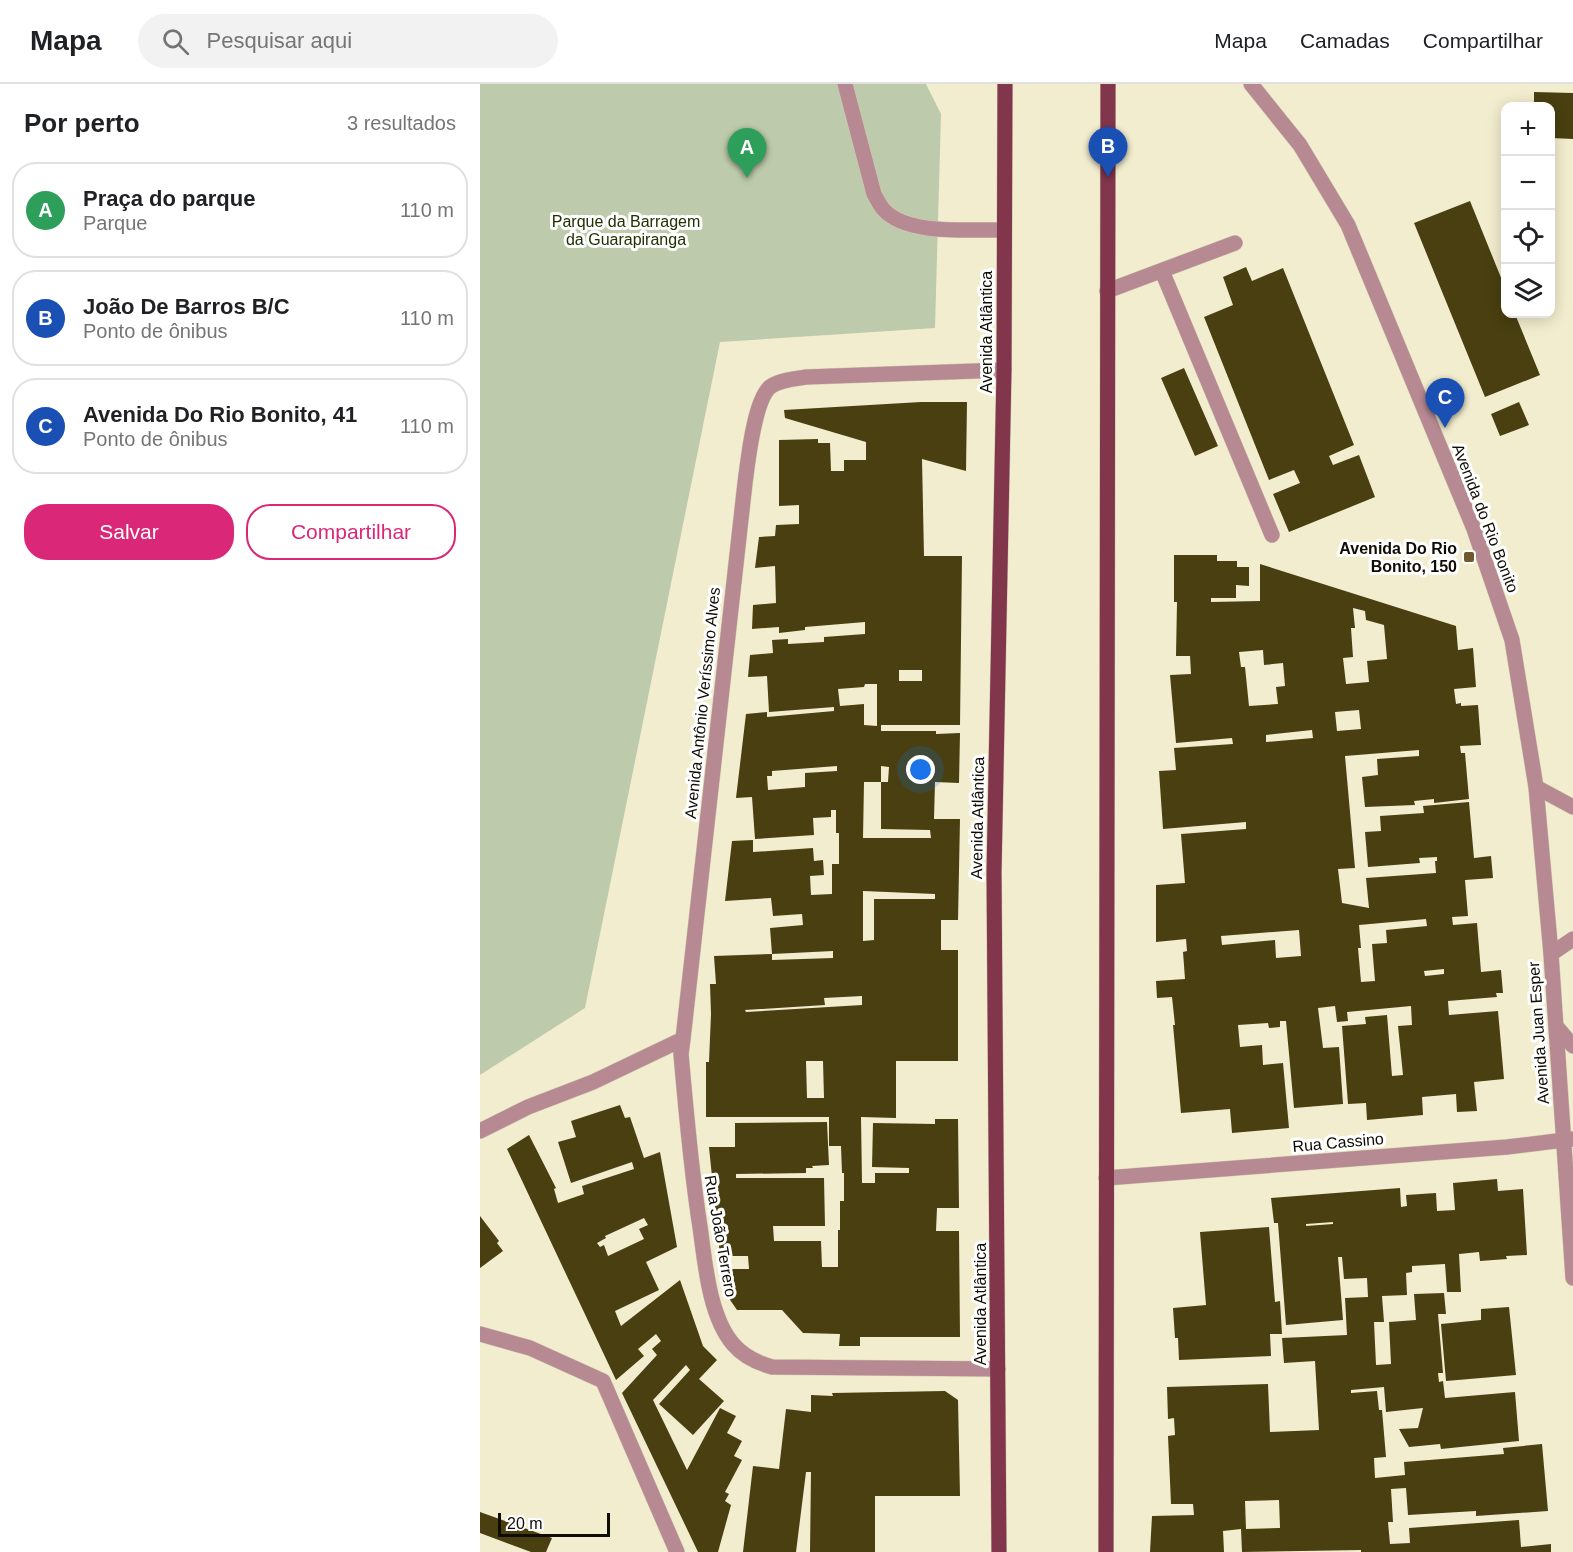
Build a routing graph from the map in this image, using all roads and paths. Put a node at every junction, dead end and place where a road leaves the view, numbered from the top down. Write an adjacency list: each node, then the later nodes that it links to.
1 (845, 84): 5 (street)
2 (1005, 84): 5 (main road, Avenida Atlântica)
3 (1108, 84): 8 (main road)
4 (1251, 84): 11 (street, Avenida do Rio Bonito)
5 (1004, 230): 9 (main road, Avenida Atlântica)
6 (1235, 243): 7 (street)
7 (1162, 271): 8 (street); 10 (street)
8 (1107, 291): 20 (main road)
9 (1004, 370): 16 (street, Avenida Antônio Veríssimo Alves); 23 (main road, Avenida Atlântica)
10 (1272, 535)
11 (1536, 786): 12 (street); 14 (street, Avenida Juan Esper)
12 (1573, 807)
13 (1573, 939): 14 (street)
14 (1551, 954): 15 (street, Avenida Juan Esper)
15 (1556, 1026): 17 (street); 19 (street, Avenida Juan Esper)
16 (683, 1039): 18 (street); 23 (street, Rua João Terrero)
17 (1573, 1046)
18 (480, 1131)
19 (1568, 1140): 20 (street, Rua Cassino); 21 (street, Avenida Juan Esper)
20 (1106, 1178): 26 (main road)
21 (1573, 1278)
22 (480, 1334): 24 (street)
23 (998, 1369): 25 (main road, Avenida Atlântica)
24 (677, 1552)
25 (999, 1552)
26 (1106, 1552)

